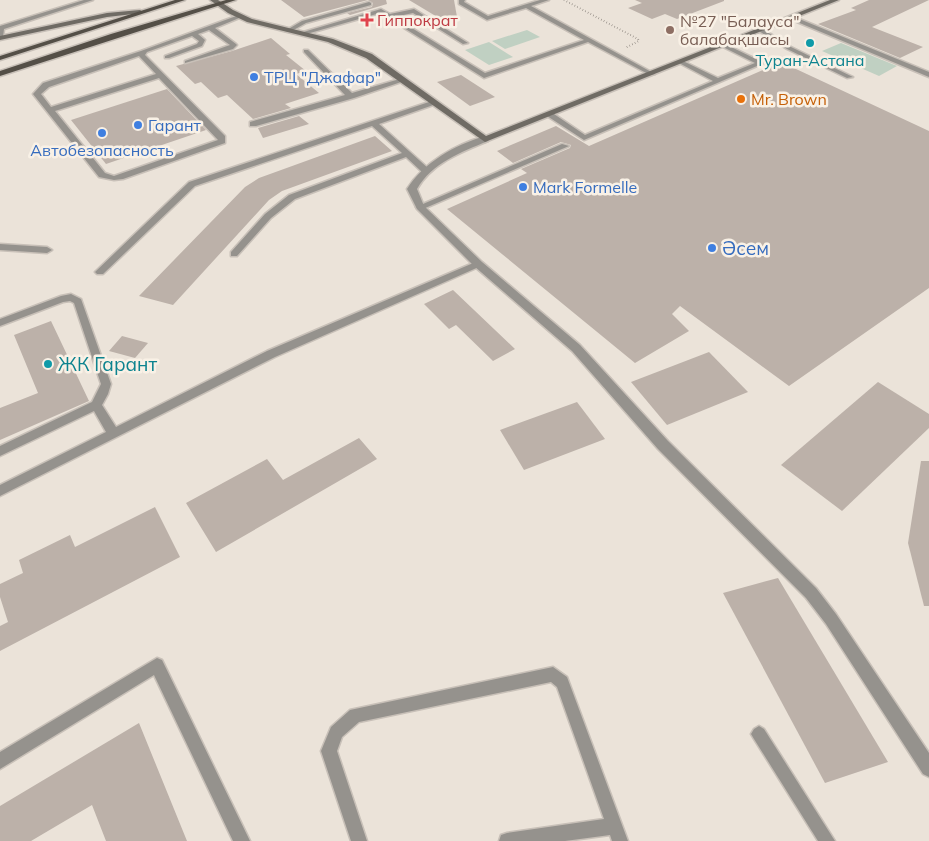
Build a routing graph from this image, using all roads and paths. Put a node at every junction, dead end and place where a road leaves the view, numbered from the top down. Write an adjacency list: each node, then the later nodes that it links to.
1 (90, 0): 21 (lane)
2 (182, 0): 12 (main road)
3 (233, 0): 8 (main road)
4 (462, 0): 11 (lane)
5 (546, 0): 11 (lane)
6 (564, 0): 26 (path)
7 (836, 0): 15 (street)
8 (215, 2): 13 (street); 32 (main road)
9 (148, 3): 12 (main road)
10 (369, 4): 18 (lane)
11 (526, 6): 22 (lane)
12 (140, 12): 21 (street); 29 (main road)
13 (241, 16): 16 (lane); 18 (street)
14 (389, 16): 19 (lane); 22 (lane); 23 (lane)
15 (792, 18): 17 (street); 34 (street)
16 (211, 28): 20 (lane); 30 (lane)
17 (761, 30): 24 (street); 36 (lane)
18 (288, 31): 19 (street)
19 (303, 33): 37 (street)
20 (194, 34): 27 (lane); 28 (lane)
21 (0, 37)
22 (589, 40): 33 (lane)
23 (465, 43)
24 (723, 45): 31 (street); 38 (lane)
25 (306, 51): 39 (lane)
26 (623, 51)
27 (142, 52): 35 (lane); 41 (lane)
28 (167, 57)
29 (0, 58)
30 (187, 62)
31 (681, 62): 33 (street); 38 (lane)
32 (0, 74)
33 (652, 74): 42 (street)
34 (929, 74)
35 (161, 75): 41 (lane); 41 (lane)
36 (849, 77)
37 (403, 80): 39 (lane); 40 (street)
38 (718, 81): 42 (lane)
39 (351, 96): 43 (lane)
40 (435, 103): 44 (lane); 45 (street)
41 (50, 110)
42 (548, 114): 45 (street)
43 (253, 124)
44 (374, 124): 47 (lane); 54 (lane)
45 (485, 139): 48 (street)
46 (565, 146): 49 (lane)
47 (407, 154): 48 (lane); 52 (lane)
48 (426, 171): 49 (street)
49 (420, 207): 53 (street)
50 (0, 247): 51 (street)
51 (47, 250)
52 (234, 254)
53 (478, 264): 57 (lane); 62 (street)
54 (100, 272)
55 (0, 323): 56 (lane)
56 (96, 405): 57 (lane); 58 (lane)
57 (113, 433): 59 (lane)
58 (0, 451)
59 (0, 492)
60 (759, 734): 67 (lane)
61 (0, 760): 64 (lane)
62 (929, 768)
63 (617, 833): 65 (lane); 66 (lane)
64 (242, 841)
65 (359, 841)
66 (507, 841)
67 (827, 841)

